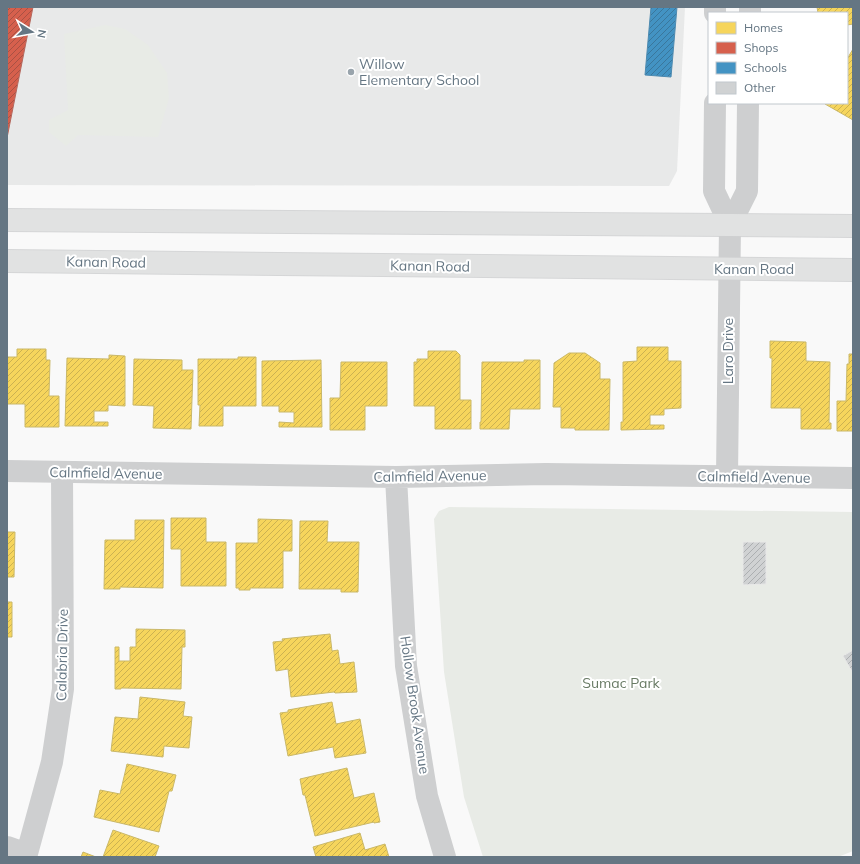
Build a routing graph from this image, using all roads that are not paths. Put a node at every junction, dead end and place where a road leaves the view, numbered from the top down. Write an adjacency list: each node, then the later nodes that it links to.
1 (715, 104): 4 (street, Laro Drive)
2 (748, 104): 4 (street, Laro Drive)
3 (7, 220): 4 (main road)
4 (730, 225): 5 (main road); 7 (street, Laro Drive)
5 (853, 226)
6 (7, 261): 7 (main road, Kanan Road)
7 (729, 269): 8 (main road, Kanan Road); 11 (street, Laro Drive)
8 (853, 270)
9 (7, 471): 10 (street, Calmfield Avenue)
10 (62, 472): 12 (street, Calmfield Avenue); 14 (street, Calabria Drive)
11 (727, 476): 12 (street, Calmfield Avenue); 13 (street, Calmfield Avenue)
12 (396, 478): 15 (street, Hollow Brook Avenue)
13 (853, 478)
14 (20, 853)
15 (445, 857)

